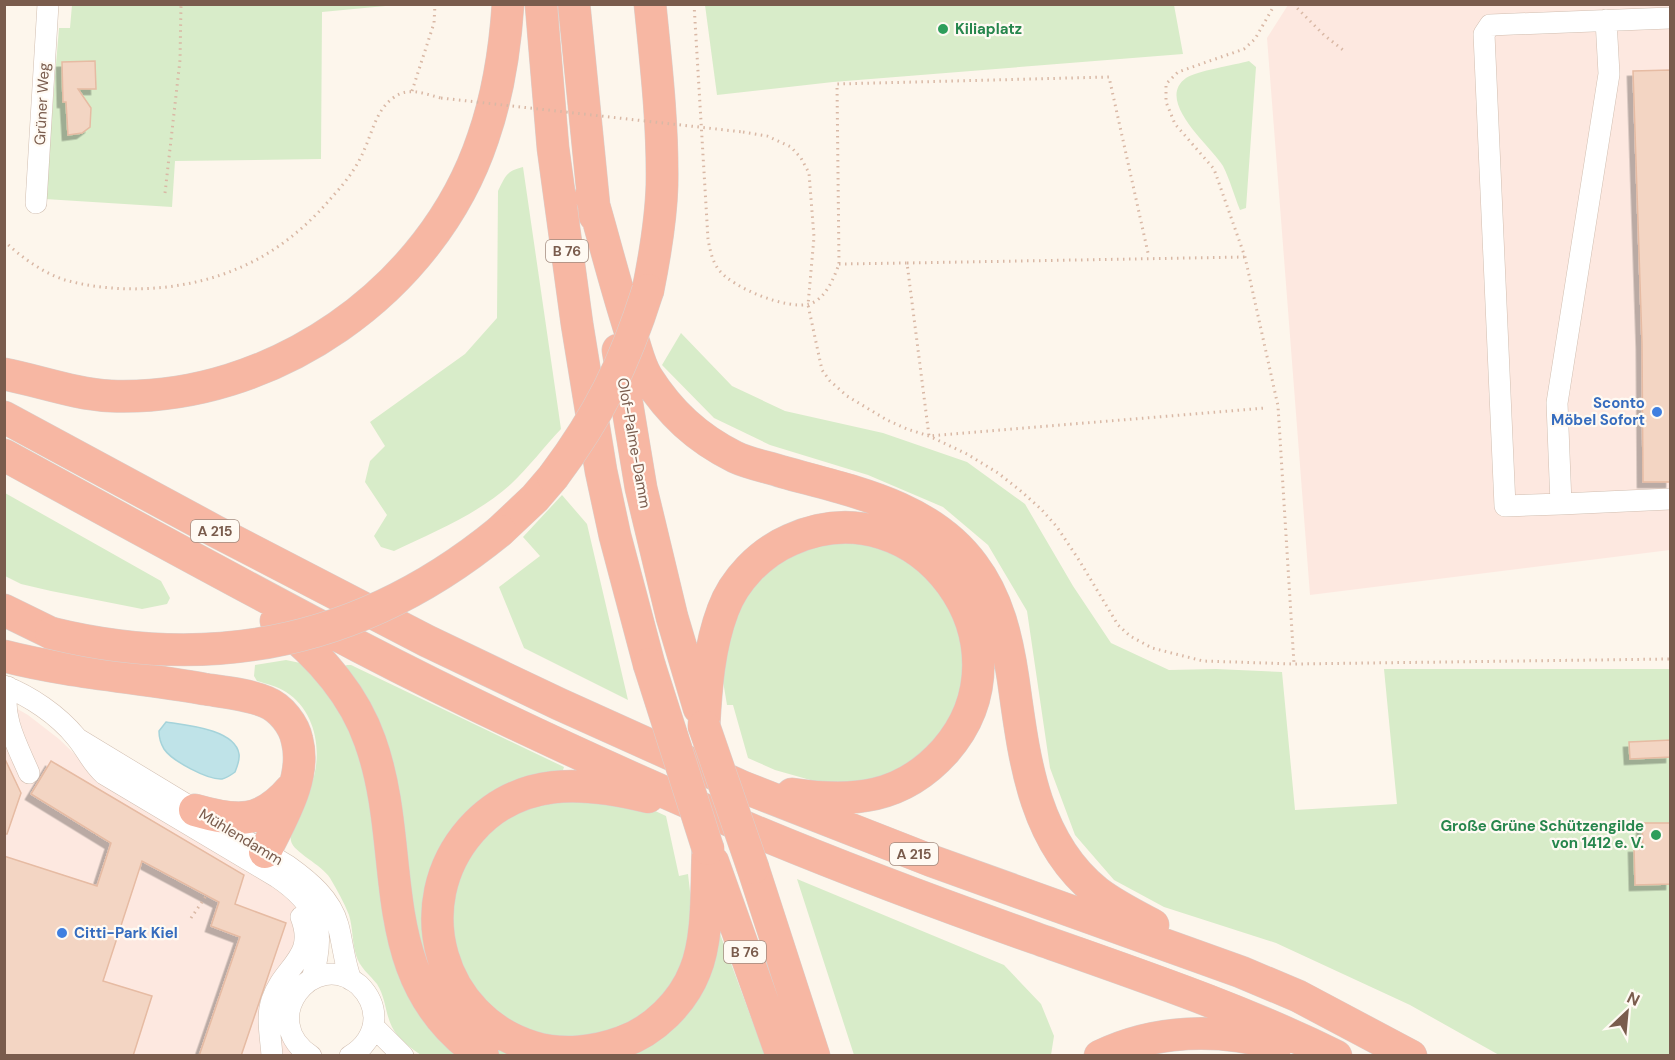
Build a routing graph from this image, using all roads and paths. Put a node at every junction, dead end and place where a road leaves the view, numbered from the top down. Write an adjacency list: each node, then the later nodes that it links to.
1 (48, 4): 17 (street, Grüner Weg)
2 (181, 4): 15 (path)
3 (435, 4): 14 (path)
4 (508, 4): 24 (highway)
5 (541, 4): 47 (highway, B 76, bridge)
6 (574, 4): 16 (highway, Olof-Palme-Damm / B 76)
7 (650, 4): 34 (highway, bridge)
8 (694, 4): 23 (path)
9 (1275, 4): 20 (path)
10 (1293, 4): 13 (path)
11 (1671, 18): 12 (street)
12 (1606, 20): 30 (street); 30 (street)
13 (1343, 50)
14 (412, 91): 18 (path); 23 (path, bridge)
15 (165, 193)
16 (591, 195): 39 (highway, Olof-Palme-Damm / B 76); 52 (highway)
17 (36, 203)
18 (4, 241)
19 (1148, 253): 22 (path)
20 (1245, 257): 21 (path); 37 (path)
21 (907, 263): 22 (path); 27 (path)
22 (839, 264): 23 (path)
23 (808, 305): 27 (path)
24 (8, 373)
25 (1265, 408): 27 (path)
26 (4, 417): 44 (highway, A 215)
27 (929, 436): 37 (path)
28 (4, 455): 31 (highway, A 215)
29 (1671, 499): 30 (street)
30 (1561, 504)
31 (168, 544): 46 (highway, A 215); 61 (highway)
32 (4, 610): 34 (highway)
33 (4, 625): 34 (highway)
34 (51, 633)
35 (4, 656): 43 (highway)
36 (1671, 659): 37 (path)
37 (1294, 664)
38 (6, 686): 40 (street); 41 (street, Mühlendamm)
39 (698, 686): 44 (highway); 63 (highway, B 76, bridge)
40 (5, 716): 42 (street)
41 (77, 738): 45 (street, Mühlendamm); 48 (street, Mühlendamm)
42 (29, 773)
43 (293, 786): 45 (highway); 48 (highway)
44 (743, 787): 52 (highway, A 215)
45 (195, 810): 48 (street, Mühlendamm)
46 (732, 821): 47 (highway); 66 (highway, A 215)
47 (708, 849): 62 (highway, B 76)
48 (263, 860): 49 (street, Mühlendamm); 54 (street, Mühlendamm)
49 (286, 883): 53 (street, Mühlendamm); 58 (street)
50 (206, 896): 51 (path)
51 (190, 918)
52 (1241, 972): 67 (highway, A 215)
53 (312, 979): 54 (street); 56 (street)
54 (351, 980): 55 (street, Mühlendamm)
55 (373, 1026): 57 (street); 60 (street)
56 (291, 1047): 59 (street)
57 (355, 1055)
58 (272, 1056)
59 (311, 1056)
60 (403, 1056)
61 (483, 1056)
62 (782, 1056)
63 (814, 1056)
64 (1100, 1056): 65 (highway)
65 (1323, 1056)
66 (1336, 1056)
67 (1411, 1056)

